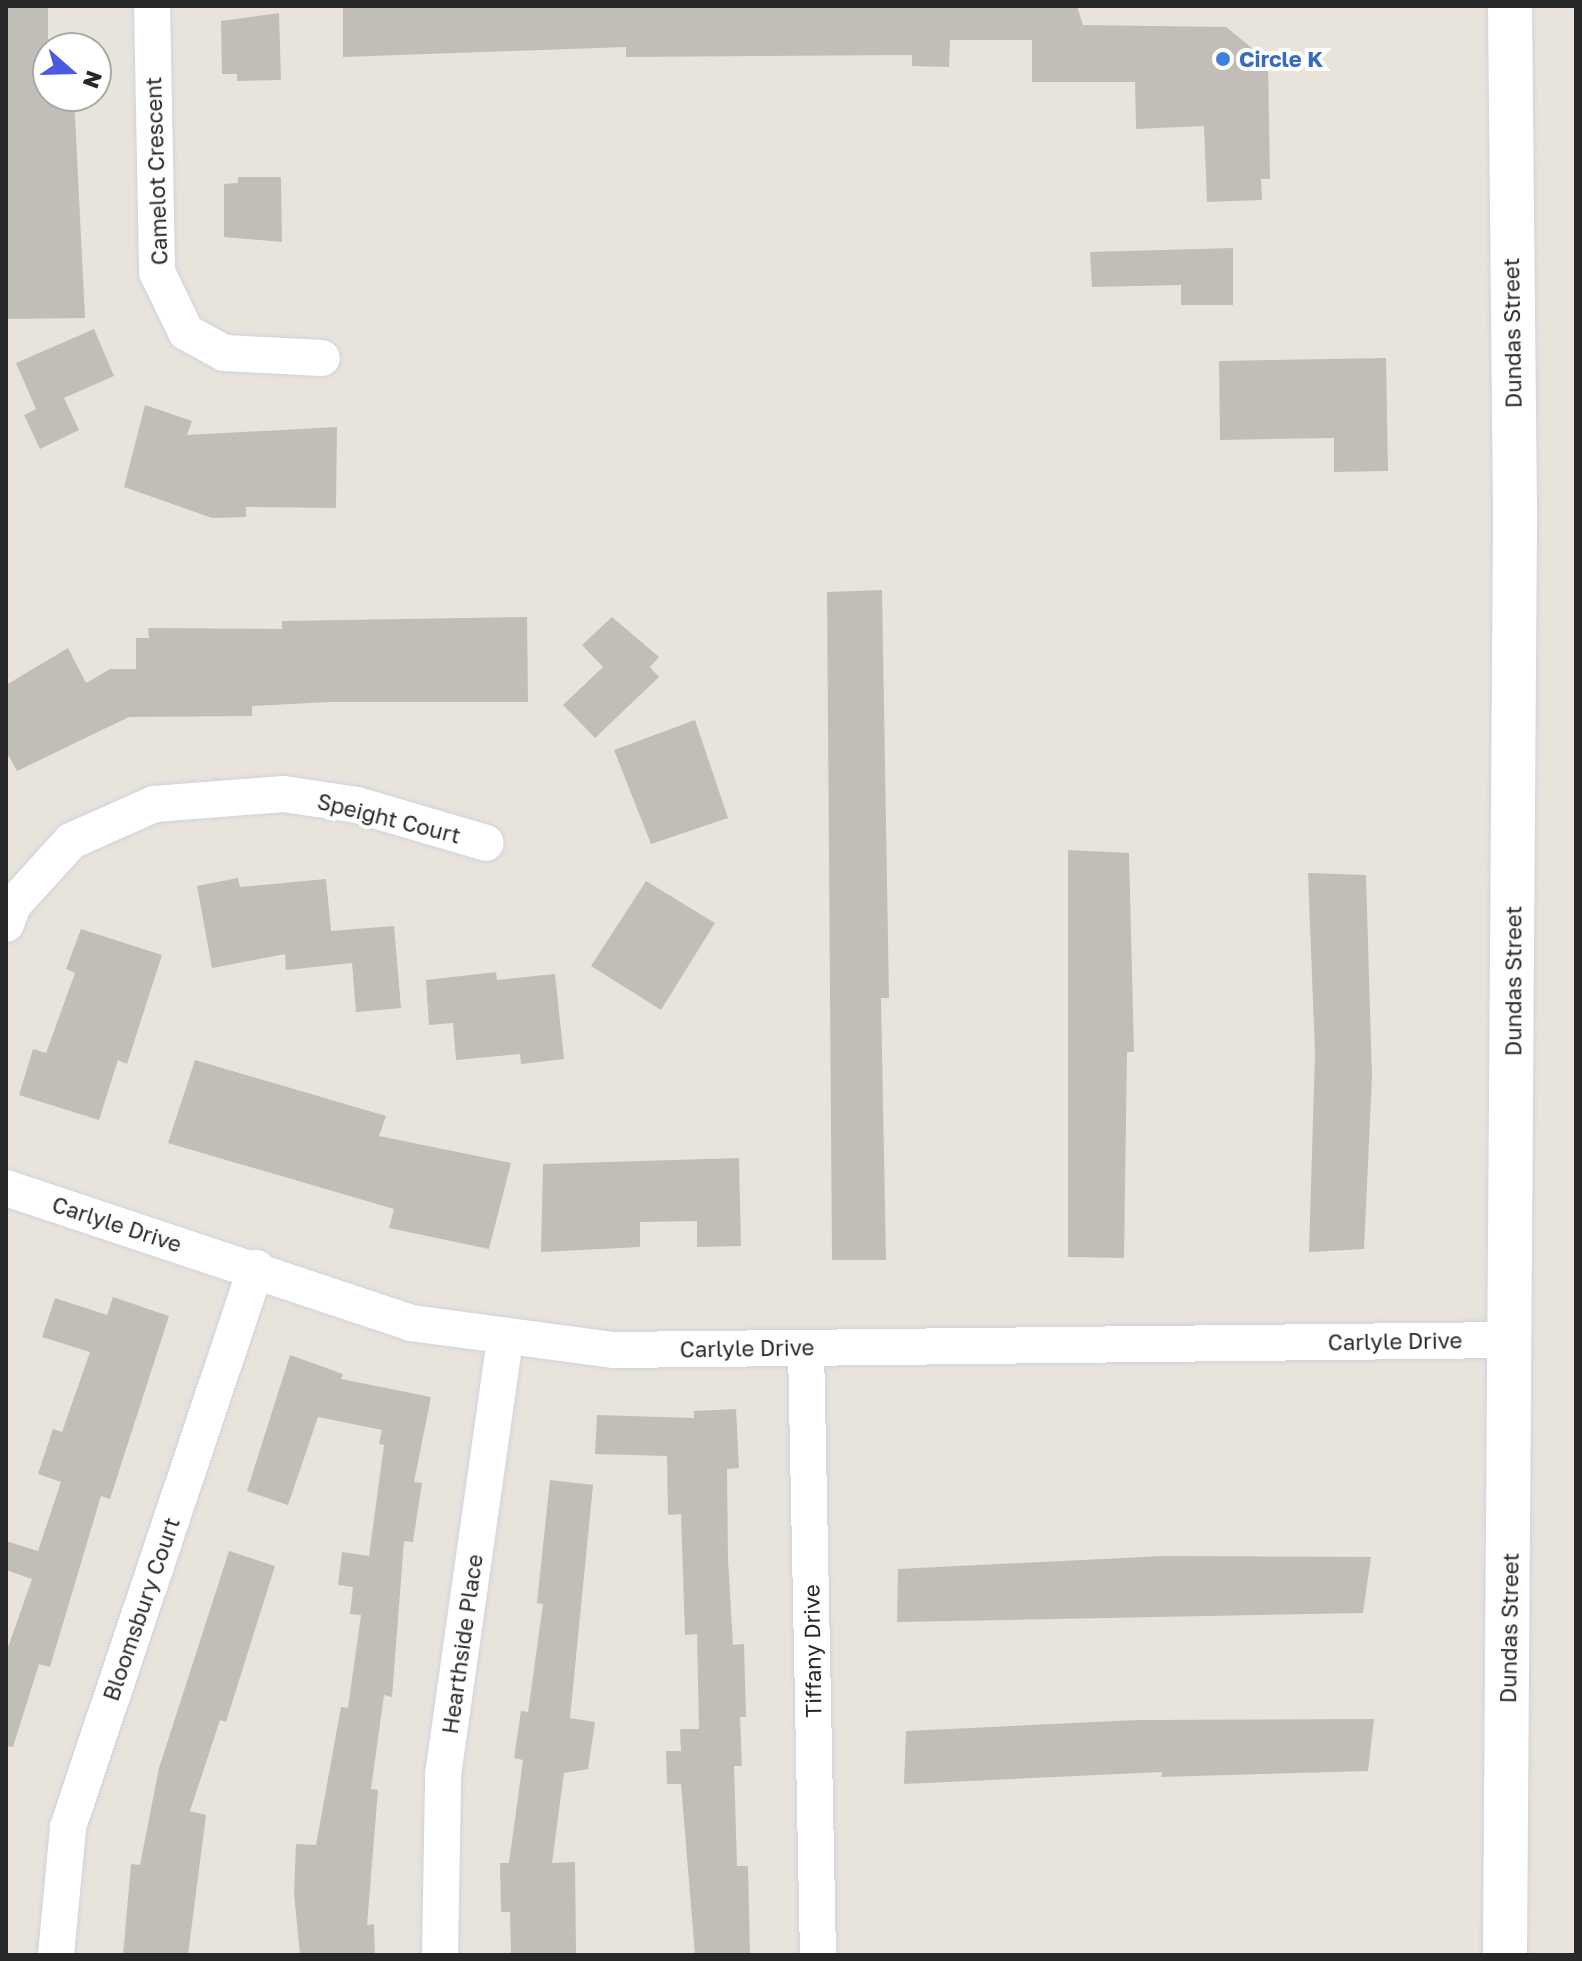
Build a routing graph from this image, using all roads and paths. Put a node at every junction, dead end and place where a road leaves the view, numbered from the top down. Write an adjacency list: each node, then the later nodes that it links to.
1 (152, 6): 3 (street, Camelot Crescent)
2 (1510, 6): 9 (main road, Dundas Street)
3 (322, 358)
4 (486, 843): 5 (street, Speight Court)
5 (6, 924)
6 (6, 1188): 7 (street, Carlyle Drive)
7 (256, 1268): 8 (street, Carlyle Drive); 11 (street, Bloomsbury Court)
8 (506, 1335): 10 (street, Carlyle Drive); 12 (street, Hearthside Place)
9 (1512, 1340): 10 (street, Carlyle Drive); 14 (main road, Dundas Street)
10 (806, 1348): 13 (street, Tiffany Drive)
11 (56, 1955)
12 (440, 1955)
13 (818, 1955)
14 (1505, 1955)

